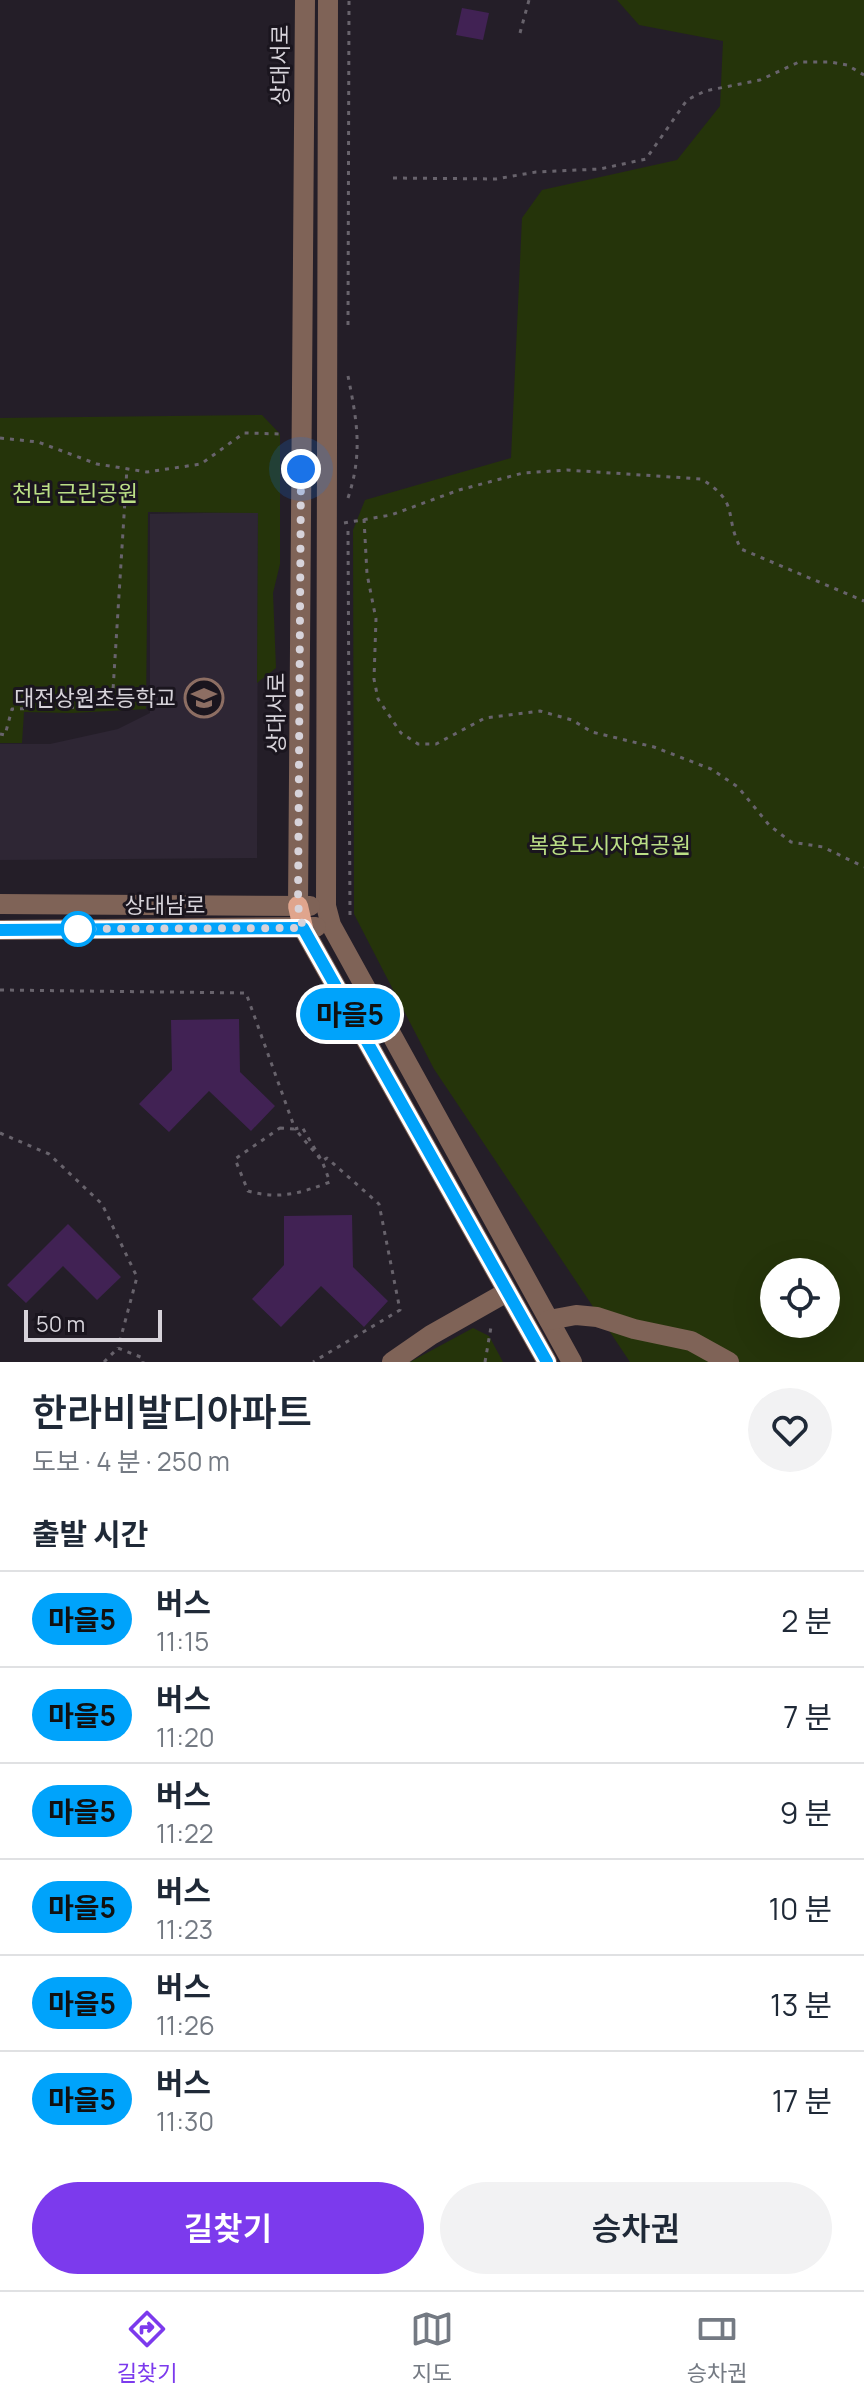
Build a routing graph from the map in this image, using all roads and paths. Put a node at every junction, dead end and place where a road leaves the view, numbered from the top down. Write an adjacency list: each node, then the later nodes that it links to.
1 (305, 0): 19 (street, 상대서로)
2 (328, 0): 20 (street)
3 (349, 0): 8 (path)
4 (529, 0): 5 (path)
5 (520, 33)
6 (864, 75): 7 (path)
7 (393, 178)
8 (348, 330)
9 (348, 377): 13 (path)
10 (295, 434): 12 (path)
11 (0, 438): 12 (path)
12 (127, 468): 16 (path)
13 (348, 510)
14 (348, 531): 21 (path)
15 (864, 601): 17 (path)
16 (0, 734)
17 (864, 867)
18 (0, 904): 19 (street, 상대남로)
19 (298, 906): 20 (street, 상대남로); 22 (main road, 상대서로)
20 (328, 916): 22 (street, 상대남로); 29 (street)
21 (353, 925)
22 (303, 928): 23 (street, 상대남로); 28 (street, 상대서로)
23 (0, 930)
24 (0, 990): 25 (path)
25 (295, 1129): 27 (path); 27 (path)
26 (0, 1133): 31 (path)
27 (322, 1161): 34 (path)
28 (507, 1292): 35 (street); 37 (street, 상대서로)
29 (549, 1320): 38 (street); 39 (street)
30 (491, 1327): 36 (path)
31 (118, 1348): 32 (path); 33 (path)
32 (104, 1362)
33 (143, 1362)
34 (313, 1362)
35 (392, 1362)
36 (485, 1362)
37 (547, 1362)
38 (572, 1362)
39 (729, 1362)

